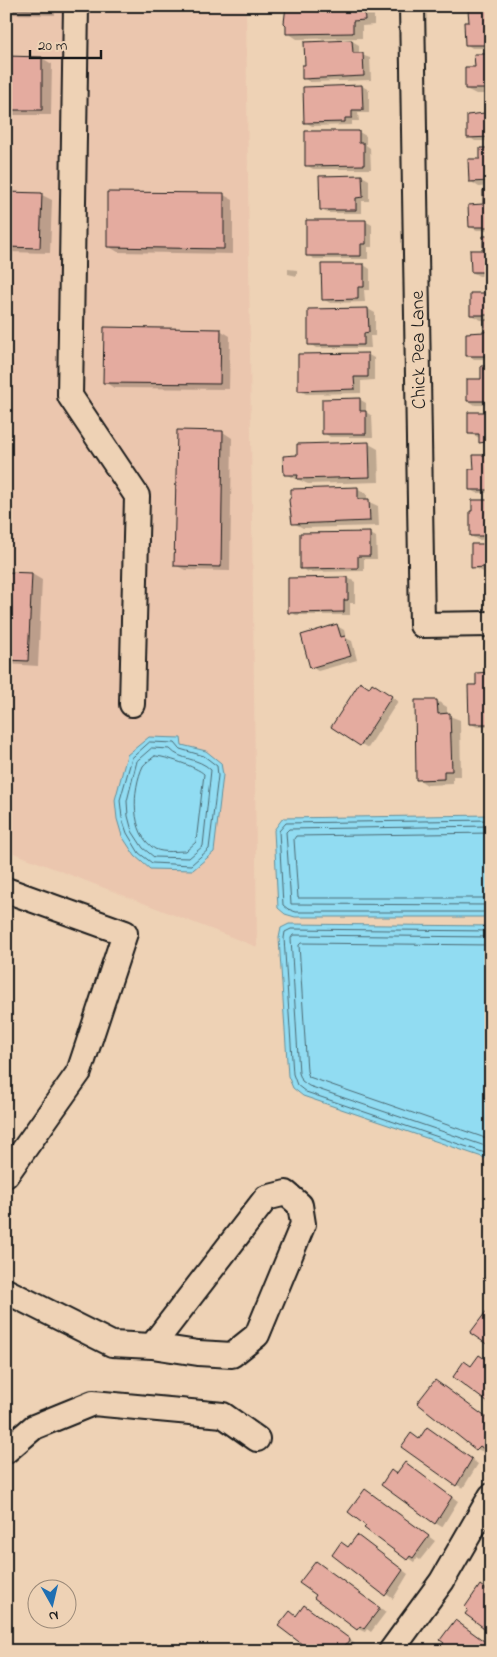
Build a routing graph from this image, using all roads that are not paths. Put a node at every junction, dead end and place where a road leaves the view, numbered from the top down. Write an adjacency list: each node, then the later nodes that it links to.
1 (76, 6): 4 (street)
2 (412, 6): 3 (street, Chick Pea Lane)
3 (491, 624)
4 (132, 704)
5 (6, 890): 6 (street)
6 (6, 1176)
7 (6, 1291): 8 (street)
8 (152, 1346): 8 (street)
9 (257, 1439): 10 (street)
10 (6, 1451)
11 (491, 1496): 12 (street)
12 (391, 1651)

